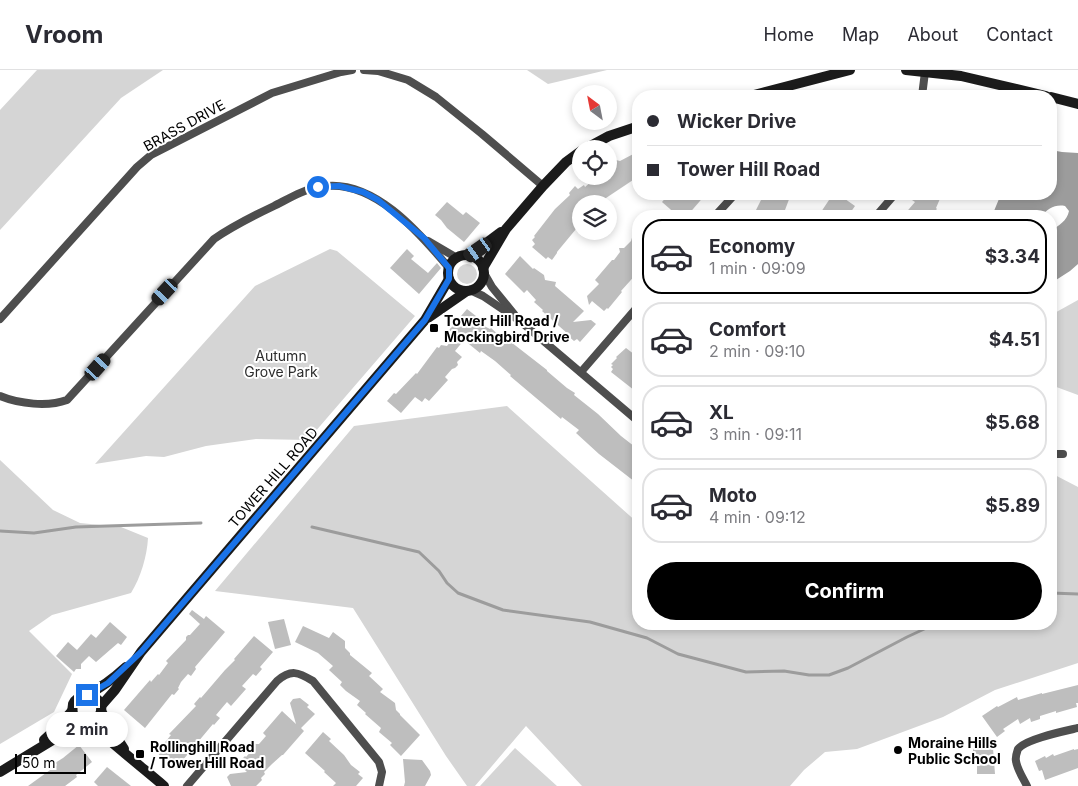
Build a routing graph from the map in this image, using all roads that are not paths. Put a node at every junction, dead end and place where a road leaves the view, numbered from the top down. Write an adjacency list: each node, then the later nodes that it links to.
1 (352, 70): 27 (street, BRASS DRIVE)
2 (364, 70): 14 (street)
3 (850, 70): 6 (street)
4 (906, 70): 5 (street)
5 (925, 72): 7 (street); 8 (street)
6 (773, 90)
7 (923, 90)
8 (1020, 90)
9 (1057, 99): 10 (street)
10 (1078, 104)
11 (632, 128): 12 (street)
12 (602, 140)
13 (572, 158): 14 (street)
14 (543, 186): 19 (street)
15 (730, 200): 17 (street)
16 (890, 200): 18 (street)
17 (720, 210)
18 (881, 210)
19 (506, 229): 21 (street); 23 (street)
20 (424, 238): 22 (street); 24 (street); 31 (street)
21 (469, 256): 22 (street); 23 (street)
22 (458, 258): 24 (street)
23 (483, 270): 25 (street); 29 (street)
24 (449, 274): 25 (street); 28 (street, TOWER HILL ROAD)
25 (469, 291): 28 (street, TOWER HILL ROAD); 29 (street)
26 (632, 313): 30 (street)
27 (0, 319)
28 (425, 320): 35 (street, TOWER HILL ROAD)
29 (520, 321): 30 (street)
30 (581, 372): 32 (street)
31 (0, 396)
32 (632, 416)
33 (1057, 454): 34 (street)
34 (1063, 454)
35 (141, 652): 36 (street, TOWER HILL ROAD); 37 (street, TOWER HILL ROAD)
36 (87, 695): 37 (street); 38 (street)
37 (101, 708): 39 (street); 41 (street)
38 (72, 711): 39 (street); 42 (street)
39 (87, 724): 41 (street); 42 (street)
40 (1078, 728): 47 (street)
41 (131, 757): 44 (street)
42 (19, 762): 43 (street)
43 (0, 772)
44 (164, 786)
45 (187, 786): 46 (street)
46 (378, 786)
47 (1027, 786)

